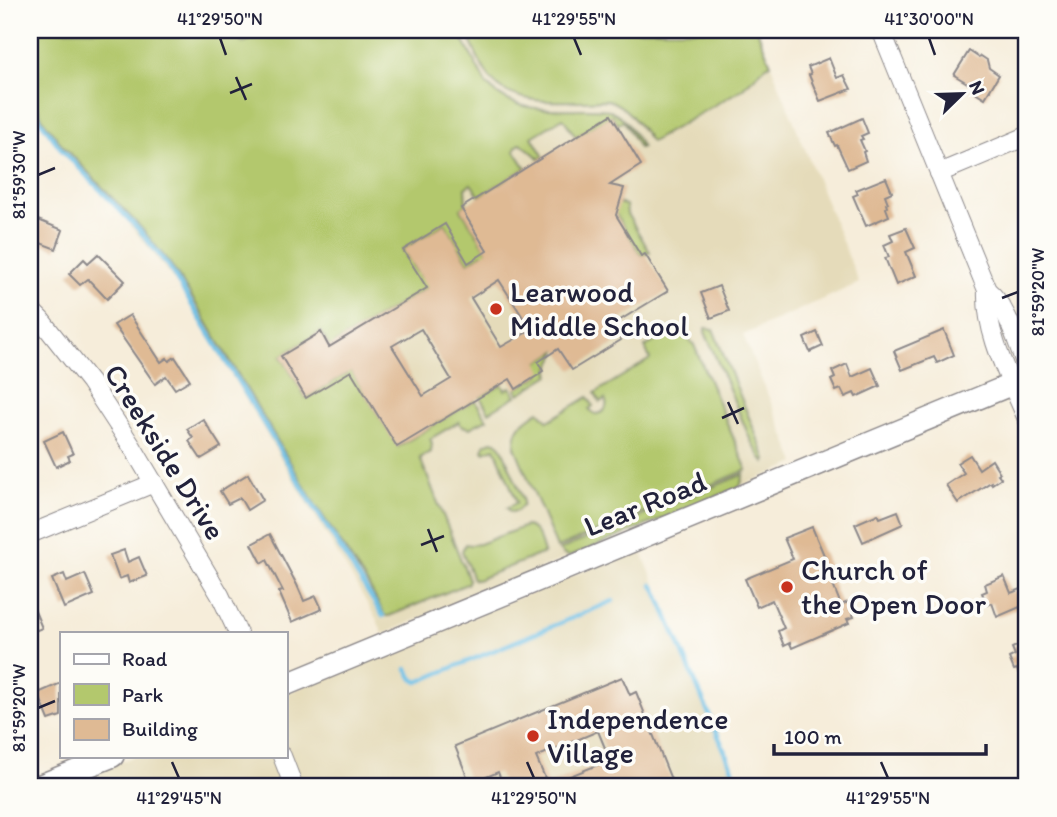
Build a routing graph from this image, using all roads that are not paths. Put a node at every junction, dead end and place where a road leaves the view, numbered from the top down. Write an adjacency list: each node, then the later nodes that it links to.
1 (881, 30): 3 (street)
2 (1027, 136): 3 (street)
3 (939, 173): 5 (street)
4 (30, 309): 7 (street, Creekside Drive)
5 (1022, 377): 6 (street); 10 (street, Lear Road)
6 (1027, 419)
7 (154, 483): 8 (street); 9 (street, Creekside Drive)
8 (30, 534)
9 (238, 632)
10 (287, 684)
11 (108, 758): 13 (street)
12 (283, 758): 14 (street)
13 (37, 787)
14 (294, 787)

